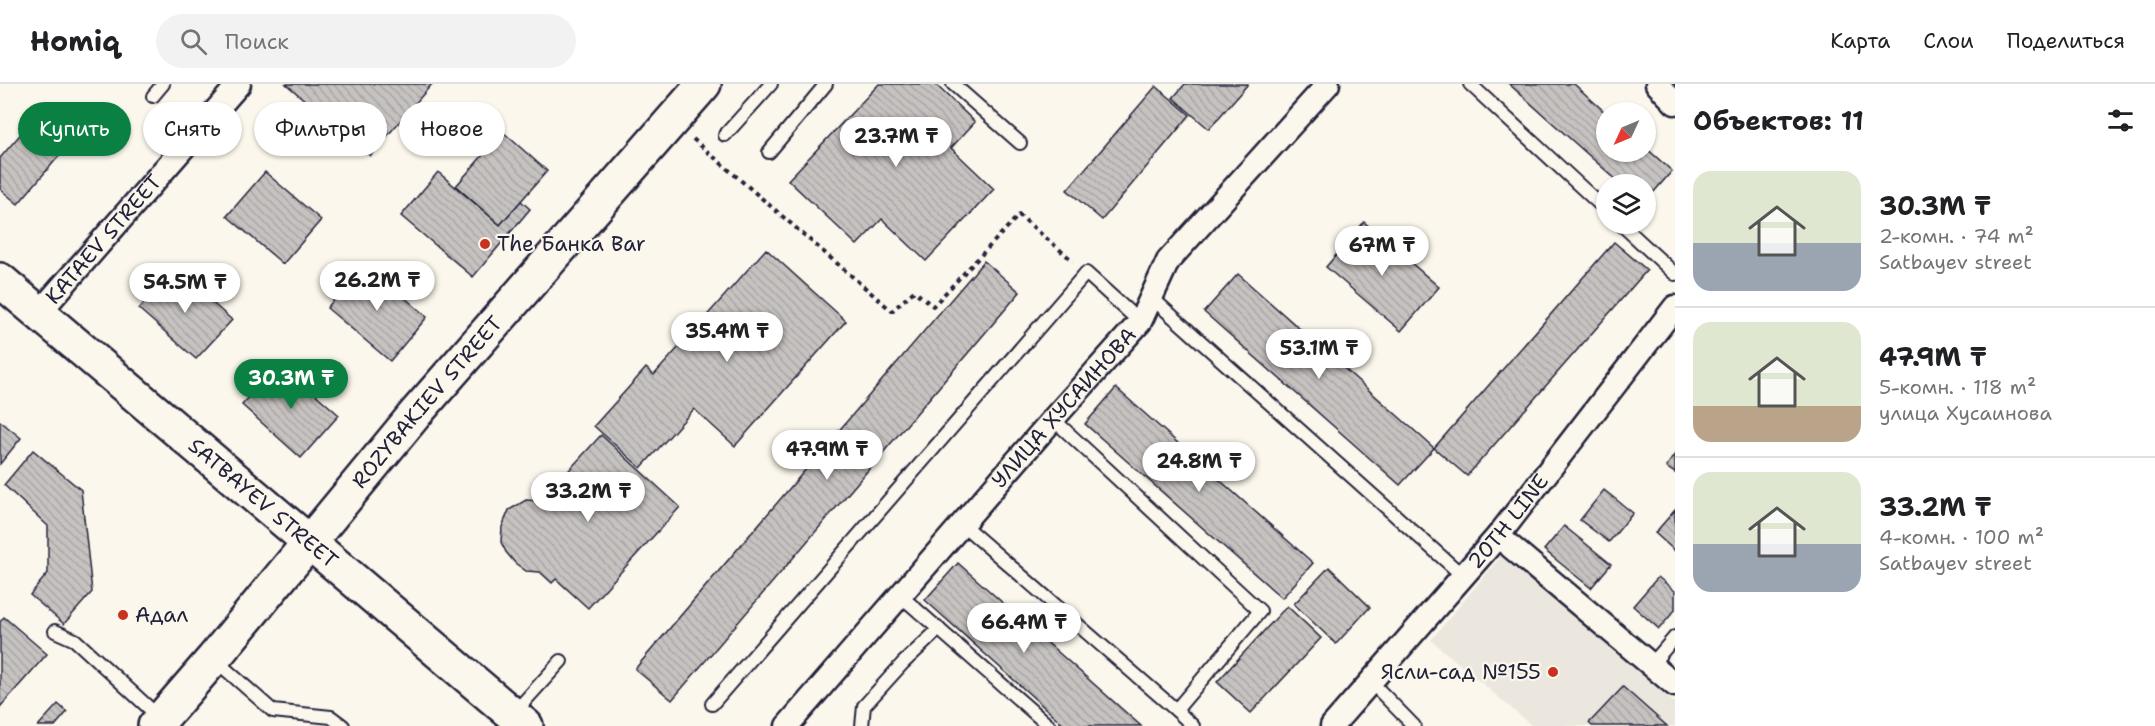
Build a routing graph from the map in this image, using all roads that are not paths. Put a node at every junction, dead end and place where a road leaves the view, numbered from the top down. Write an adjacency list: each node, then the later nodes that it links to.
1 (163, 84): 10 (lane)
2 (238, 84): 21 (street, KATAEV STREET)
3 (704, 84): 26 (main road, ROZYBAKIEV STREET)
4 (771, 84): 12 (lane)
5 (826, 84): 14 (lane)
6 (953, 84): 13 (lane)
7 (1328, 84): 19 (street, УЛИЦА ХУСАИНОВА)
8 (1470, 84): 15 (lane)
9 (1657, 84): 11 (street)
10 (153, 96)
11 (1675, 103)
12 (725, 135)
13 (1020, 143)
14 (769, 152)
15 (1596, 201)
16 (1632, 234): 17 (lane)
17 (1675, 274)
18 (0, 280): 21 (main road, SATBAYEV STREET)
19 (1152, 298): 22 (street, УЛИЦА ХУСАИНОВА); 27 (lane)
20 (1675, 307): 25 (street, 20TH LINE)
21 (39, 314): 26 (main road, SATBAYEV STREET)
22 (1140, 322): 23 (street, УЛИЦА ХУСАИНОВА); 37 (lane)
23 (1053, 419): 24 (street, УЛИЦА ХУСАИНОВА); 38 (lane)
24 (963, 525): 28 (street, УЛИЦА ХУСАИНОВА); 38 (lane)
25 (1498, 536): 27 (street, 20TH LINE); 34 (street)
26 (309, 541): 32 (main road, ROZYBAKIEV STREET); 40 (main road, SATBAYEV STREET)
27 (1463, 576): 35 (street, 20TH LINE)
28 (901, 596): 29 (lane); 42 (street, УЛИЦА ХУСАИНОВА)
29 (939, 629): 43 (lane); 44 (lane)
30 (55, 631): 39 (lane)
31 (1675, 637): 34 (lane)
32 (213, 658): 39 (main road, ROZYBAKIEV STREET); 41 (lane)
33 (561, 662): 40 (lane)
34 (1651, 665): 36 (street)
35 (1371, 682): 46 (street, 20TH LINE); 47 (lane)
36 (1675, 685)
37 (712, 704)
38 (1176, 710): 45 (lane)
39 (158, 722)
40 (513, 722)
41 (343, 726)
42 (787, 726)
43 (862, 726)
44 (1049, 726)
45 (1193, 726)
46 (1332, 726)
47 (1413, 726)

